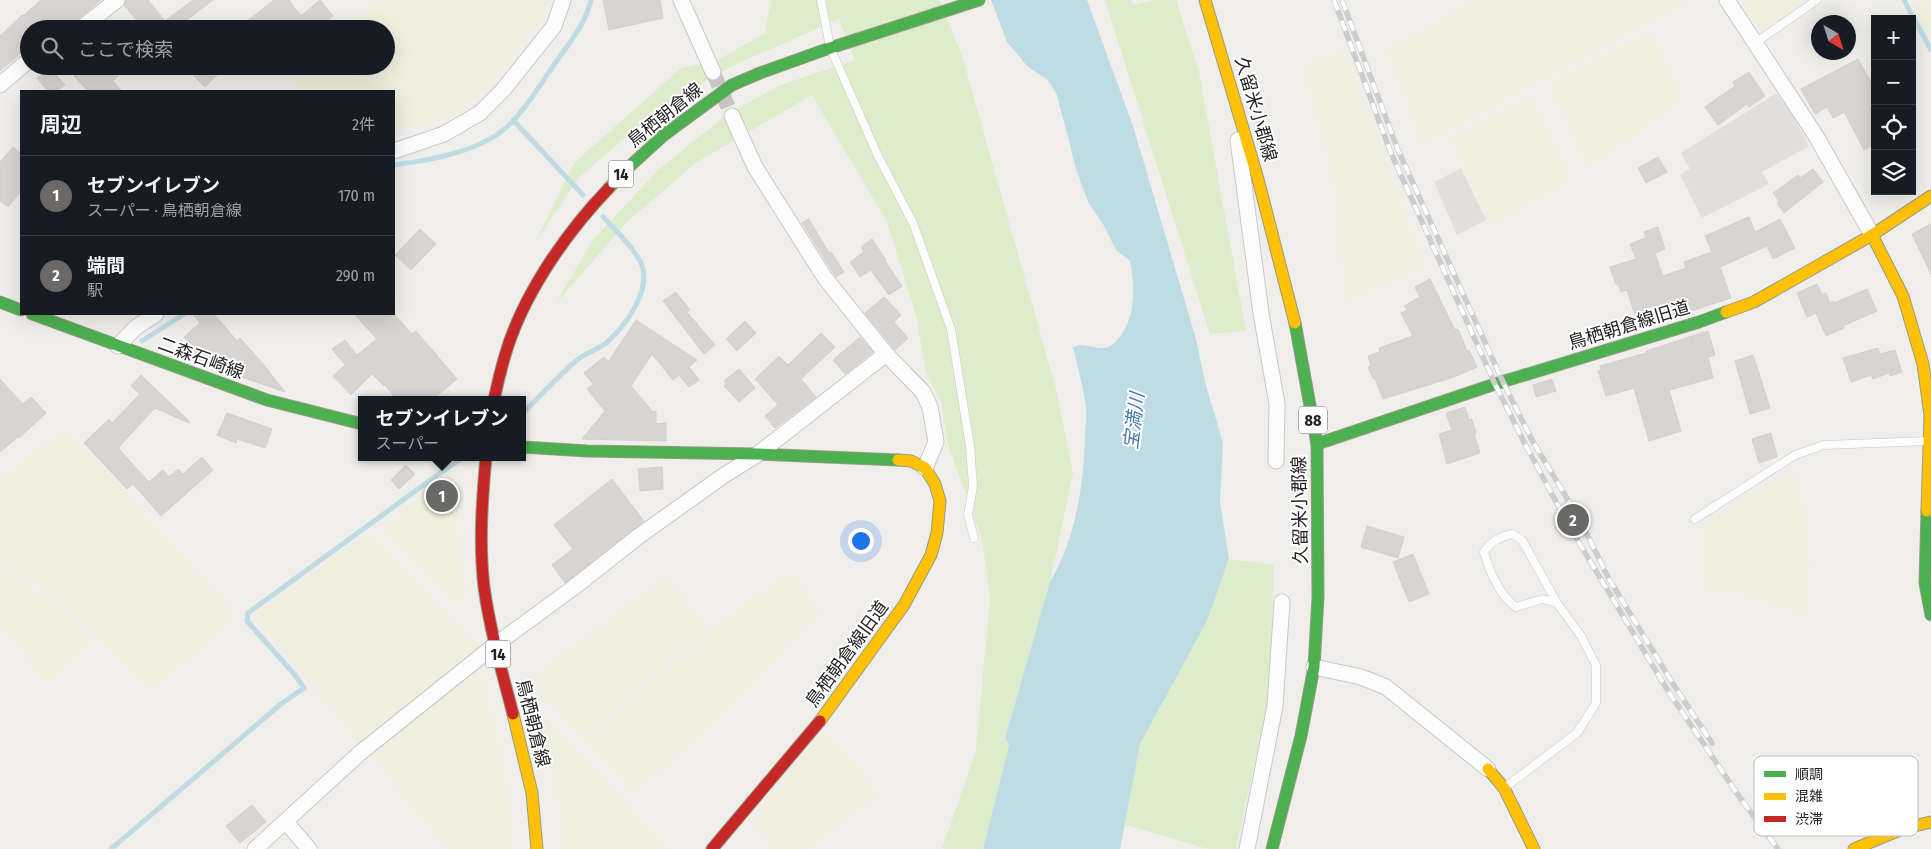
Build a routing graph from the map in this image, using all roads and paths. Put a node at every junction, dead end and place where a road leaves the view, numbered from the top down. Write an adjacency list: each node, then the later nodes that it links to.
1 (117, 0): 9 (street)
2 (563, 0): 17 (street)
3 (682, 0): 13 (street)
4 (821, 0): 11 (lane)
5 (979, 0): 11 (main road, 鳥栖朝倉線 / 14)
6 (1205, 0): 14 (main road, 久留米小郡線 / 88)
7 (1727, 0): 10 (street)
8 (1817, 0): 10 (lane)
9 (91, 20)
10 (1755, 43): 19 (street)
11 (830, 47): 26 (main road, 鳥栖朝倉線 / 14); 37 (lane)
12 (20, 68): 15 (street)
13 (713, 72)
14 (1230, 81): 30 (main road, 久留米小郡線 / 88); 33 (street)
15 (0, 85)
16 (732, 116): 25 (street)
17 (395, 151)
18 (1931, 196): 19 (main road, 鳥栖朝倉線旧道)
19 (1872, 235): 27 (main road); 30 (main road, 鳥栖朝倉線旧道)
20 (0, 302): 21 (main road)
21 (20, 310)
22 (35, 315): 24 (main road, 二森石崎線)
23 (154, 315): 24 (street)
24 (118, 346): 28 (main road, 二森石崎線)
25 (886, 354): 32 (street); 35 (street)
26 (495, 396)
27 (1930, 415): 29 (main road)
28 (358, 423)
29 (1930, 441): 36 (lane); 40 (main road)
30 (1316, 444): 42 (main road, 久留米小郡線 / 88)
31 (526, 447): 32 (main road)
32 (758, 454): 35 (main road); 41 (street)
33 (1276, 460)
34 (486, 461): 41 (main road, 鳥栖朝倉線 / 14)
35 (925, 468): 52 (main road, 鳥栖朝倉線旧道)
36 (1695, 519)
37 (974, 538)
38 (1282, 602): 53 (street)
39 (1557, 603): 39 (lane); 44 (lane)
40 (1931, 615)
41 (496, 645): 45 (street); 51 (main road, 鳥栖朝倉線 / 14)
42 (1314, 667): 43 (street); 54 (main road, 久留米小郡線 / 88)
43 (1488, 769): 44 (main road)
44 (1504, 788): 55 (main road)
45 (286, 822): 49 (street); 50 (street)
46 (1931, 822): 47 (main road)
47 (1918, 825)
48 (1885, 836): 56 (main road)
49 (255, 849)
50 (309, 849)
51 (537, 849)
52 (712, 849)
53 (1247, 849)
54 (1272, 849)
55 (1534, 849)
56 (1854, 849)

